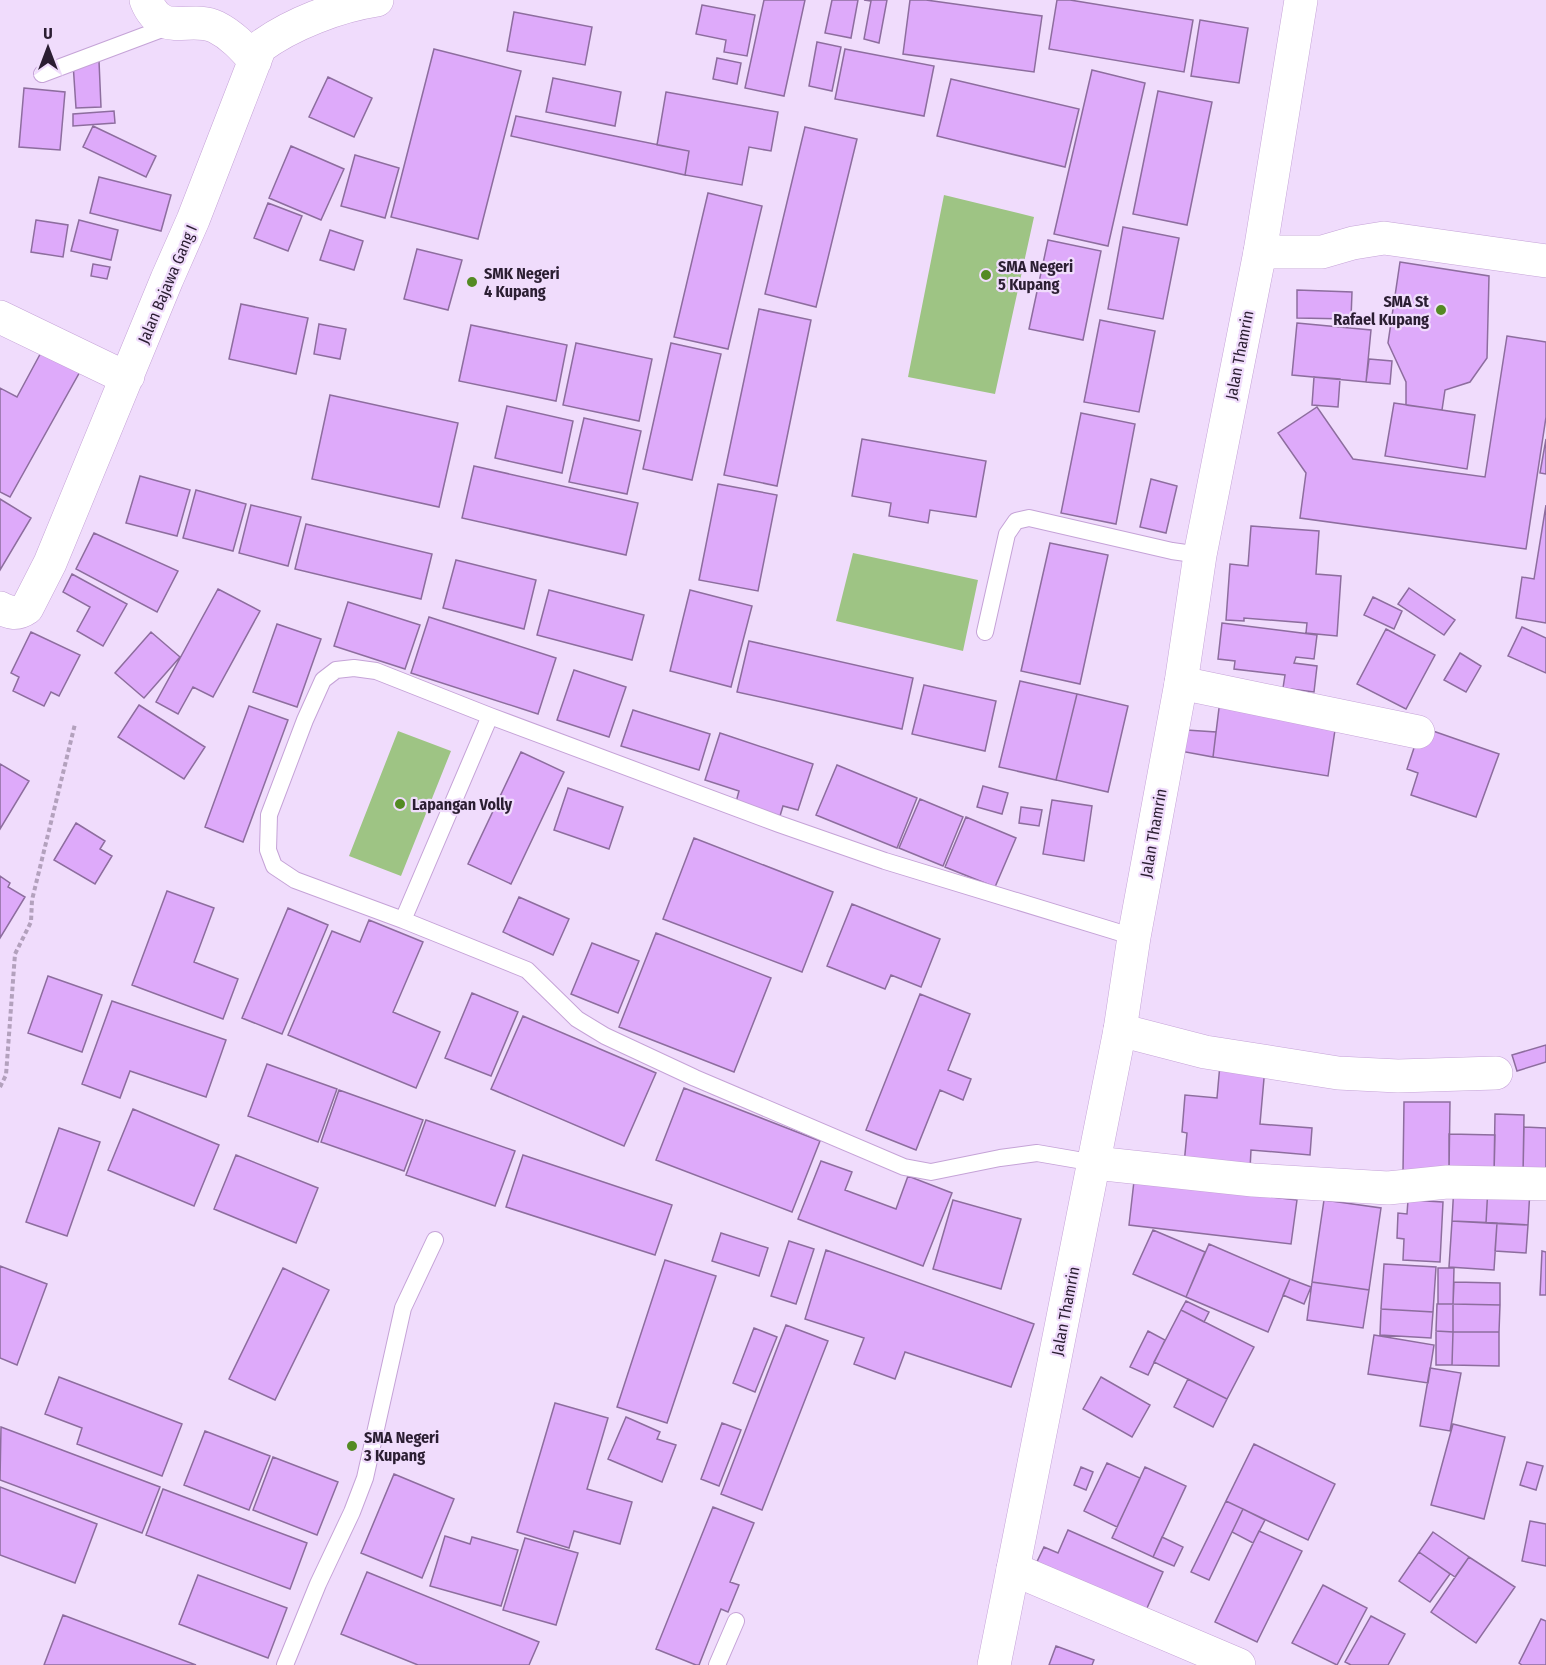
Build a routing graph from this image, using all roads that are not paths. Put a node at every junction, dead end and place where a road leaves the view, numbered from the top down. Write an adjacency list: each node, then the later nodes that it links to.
1 (146, 0): 4 (street)
2 (377, 0): 5 (street, Jalan Bajawa Gang I)
3 (1301, 0): 7 (street, Jalan Thamrin)
4 (173, 25): 5 (street); 6 (lane)
5 (255, 61): 10 (street, Jalan Bajawa Gang I)
6 (42, 74)
7 (1260, 252): 8 (street); 11 (street, Jalan Thamrin)
8 (1546, 261)
9 (0, 317): 10 (street)
10 (128, 376): 12 (street, Jalan Bajawa Gang I)
11 (1200, 555): 13 (lane); 14 (street, Jalan Thamrin)
12 (0, 609)
13 (985, 632)
14 (1181, 683): 16 (street); 18 (street, Jalan Thamrin)
15 (490, 716): 17 (lane); 17 (lane); 18 (lane)
16 (1418, 732)
17 (403, 920): 21 (lane)
18 (1134, 938): 19 (street, Jalan Thamrin)
19 (1120, 1030): 20 (street); 21 (street, Jalan Thamrin)
20 (1496, 1073)
21 (1095, 1163): 22 (street); 24 (street, Jalan Thamrin)
22 (1546, 1184)
23 (435, 1240): 26 (lane)
24 (1013, 1569): 28 (street, Jalan Thamrin); 29 (street)
25 (736, 1621): 27 (lane)
26 (285, 1665)
27 (717, 1665)
28 (994, 1665)
29 (1239, 1665)

